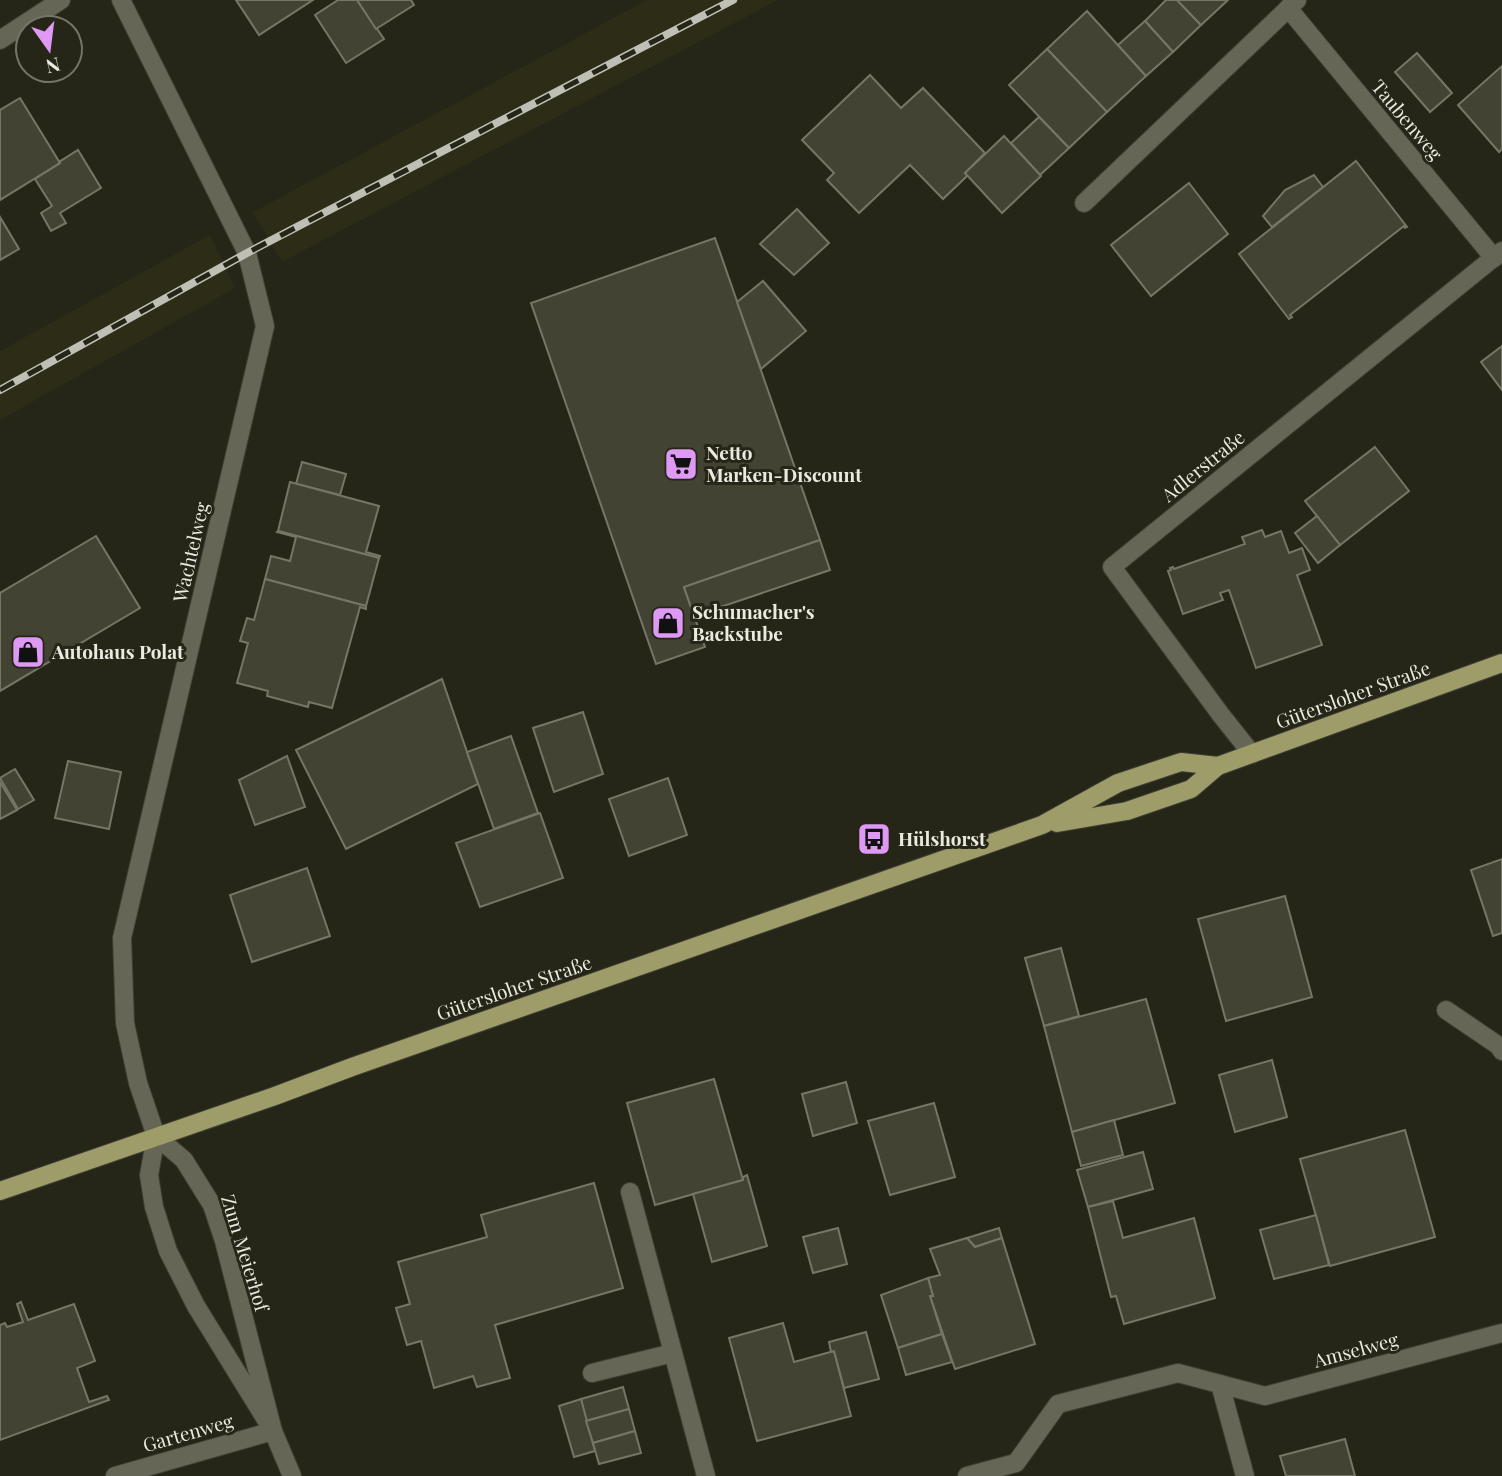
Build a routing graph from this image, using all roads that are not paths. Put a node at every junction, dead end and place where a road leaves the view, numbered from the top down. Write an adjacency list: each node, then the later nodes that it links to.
1 (61, 0): 4 (street)
2 (121, 0): 13 (street, Wachtelweg)
3 (1292, 4): 5 (street, Taubenweg); 6 (street, Taubenweg)
4 (0, 40)
5 (1084, 202)
6 (1498, 255): 8 (street, Adlerstraße)
7 (1502, 663): 8 (main road, Gütersloher Straße)
8 (1252, 754): 9 (main road, Gütersloher Straße)
9 (1217, 766): 10 (main road, Gütersloher Straße); 10 (main road, Gütersloher Straße)
10 (1042, 825): 13 (main road, Gütersloher Straße)
11 (1446, 1010): 12 (street)
12 (1502, 1051)
13 (156, 1136): 14 (main road, Gütersloher Straße); 20 (street, Zum Meierhof); 20 (street, Zum Meierhof)
14 (0, 1191)
15 (630, 1192): 17 (street)
16 (1502, 1333): 19 (street, Amselweg)
17 (673, 1353): 18 (street); 23 (street)
18 (592, 1373)
19 (1220, 1384): 24 (street, Amselweg); 25 (street)
20 (273, 1431): 21 (street, Gartenweg); 22 (street, Zum Meierhof)
21 (115, 1476)
22 (292, 1476)
23 (706, 1476)
24 (967, 1476)
25 (1245, 1476)

